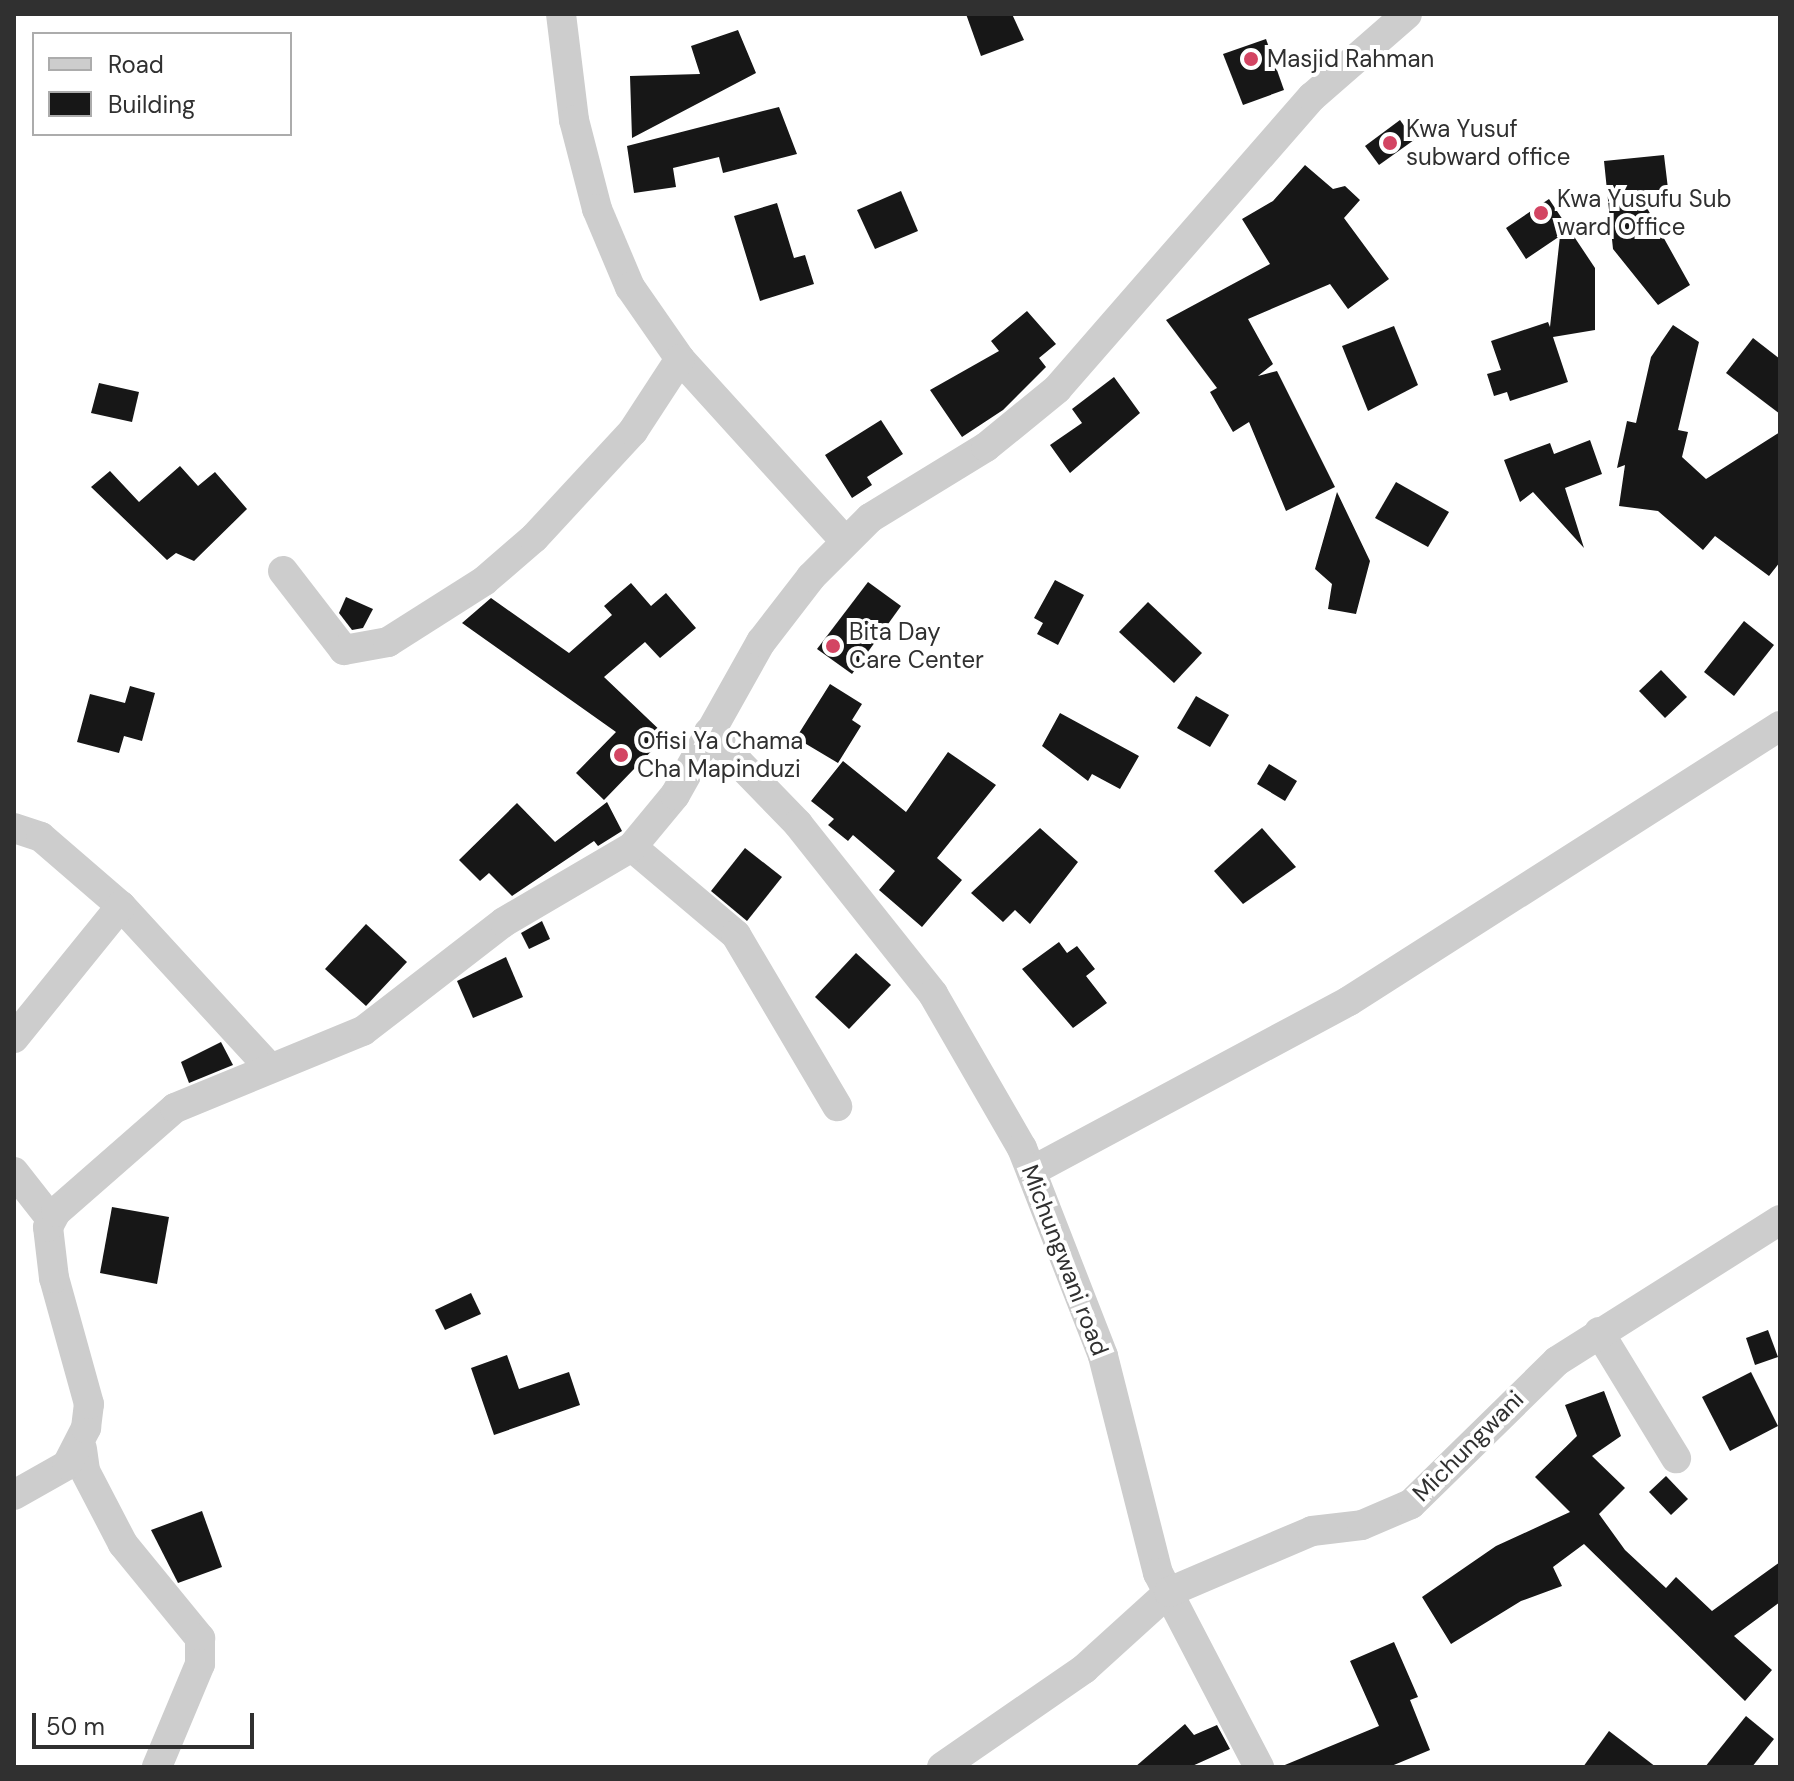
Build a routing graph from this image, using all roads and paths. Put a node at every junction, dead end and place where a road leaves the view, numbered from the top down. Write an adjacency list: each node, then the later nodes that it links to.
1 (561, 14): 3 (street)
2 (1407, 14): 4 (street)
3 (680, 359): 4 (street); 5 (street)
4 (845, 541): 7 (street)
5 (283, 571)
6 (1780, 726): 14 (street)
7 (709, 732): 9 (street); 14 (street, Michungwani road)
8 (14, 828): 10 (street)
9 (632, 847): 12 (street); 13 (street)
10 (121, 906): 11 (street); 12 (street)
11 (14, 1038)
12 (267, 1065): 16 (street)
13 (837, 1106)
14 (1032, 1171): 22 (street, Michungwani road)
15 (14, 1172): 16 (street)
16 (51, 1219): 19 (street)
17 (1780, 1220): 18 (street, Michungwani)
18 (1599, 1332): 20 (street); 22 (street, Michungwani)
19 (82, 1449): 21 (street); 23 (street)
20 (1676, 1458)
21 (14, 1495)
22 (1169, 1592): 24 (street, Michungwani); 25 (street, Michungwani road)
23 (157, 1767)
24 (942, 1767)
25 (1259, 1767)

